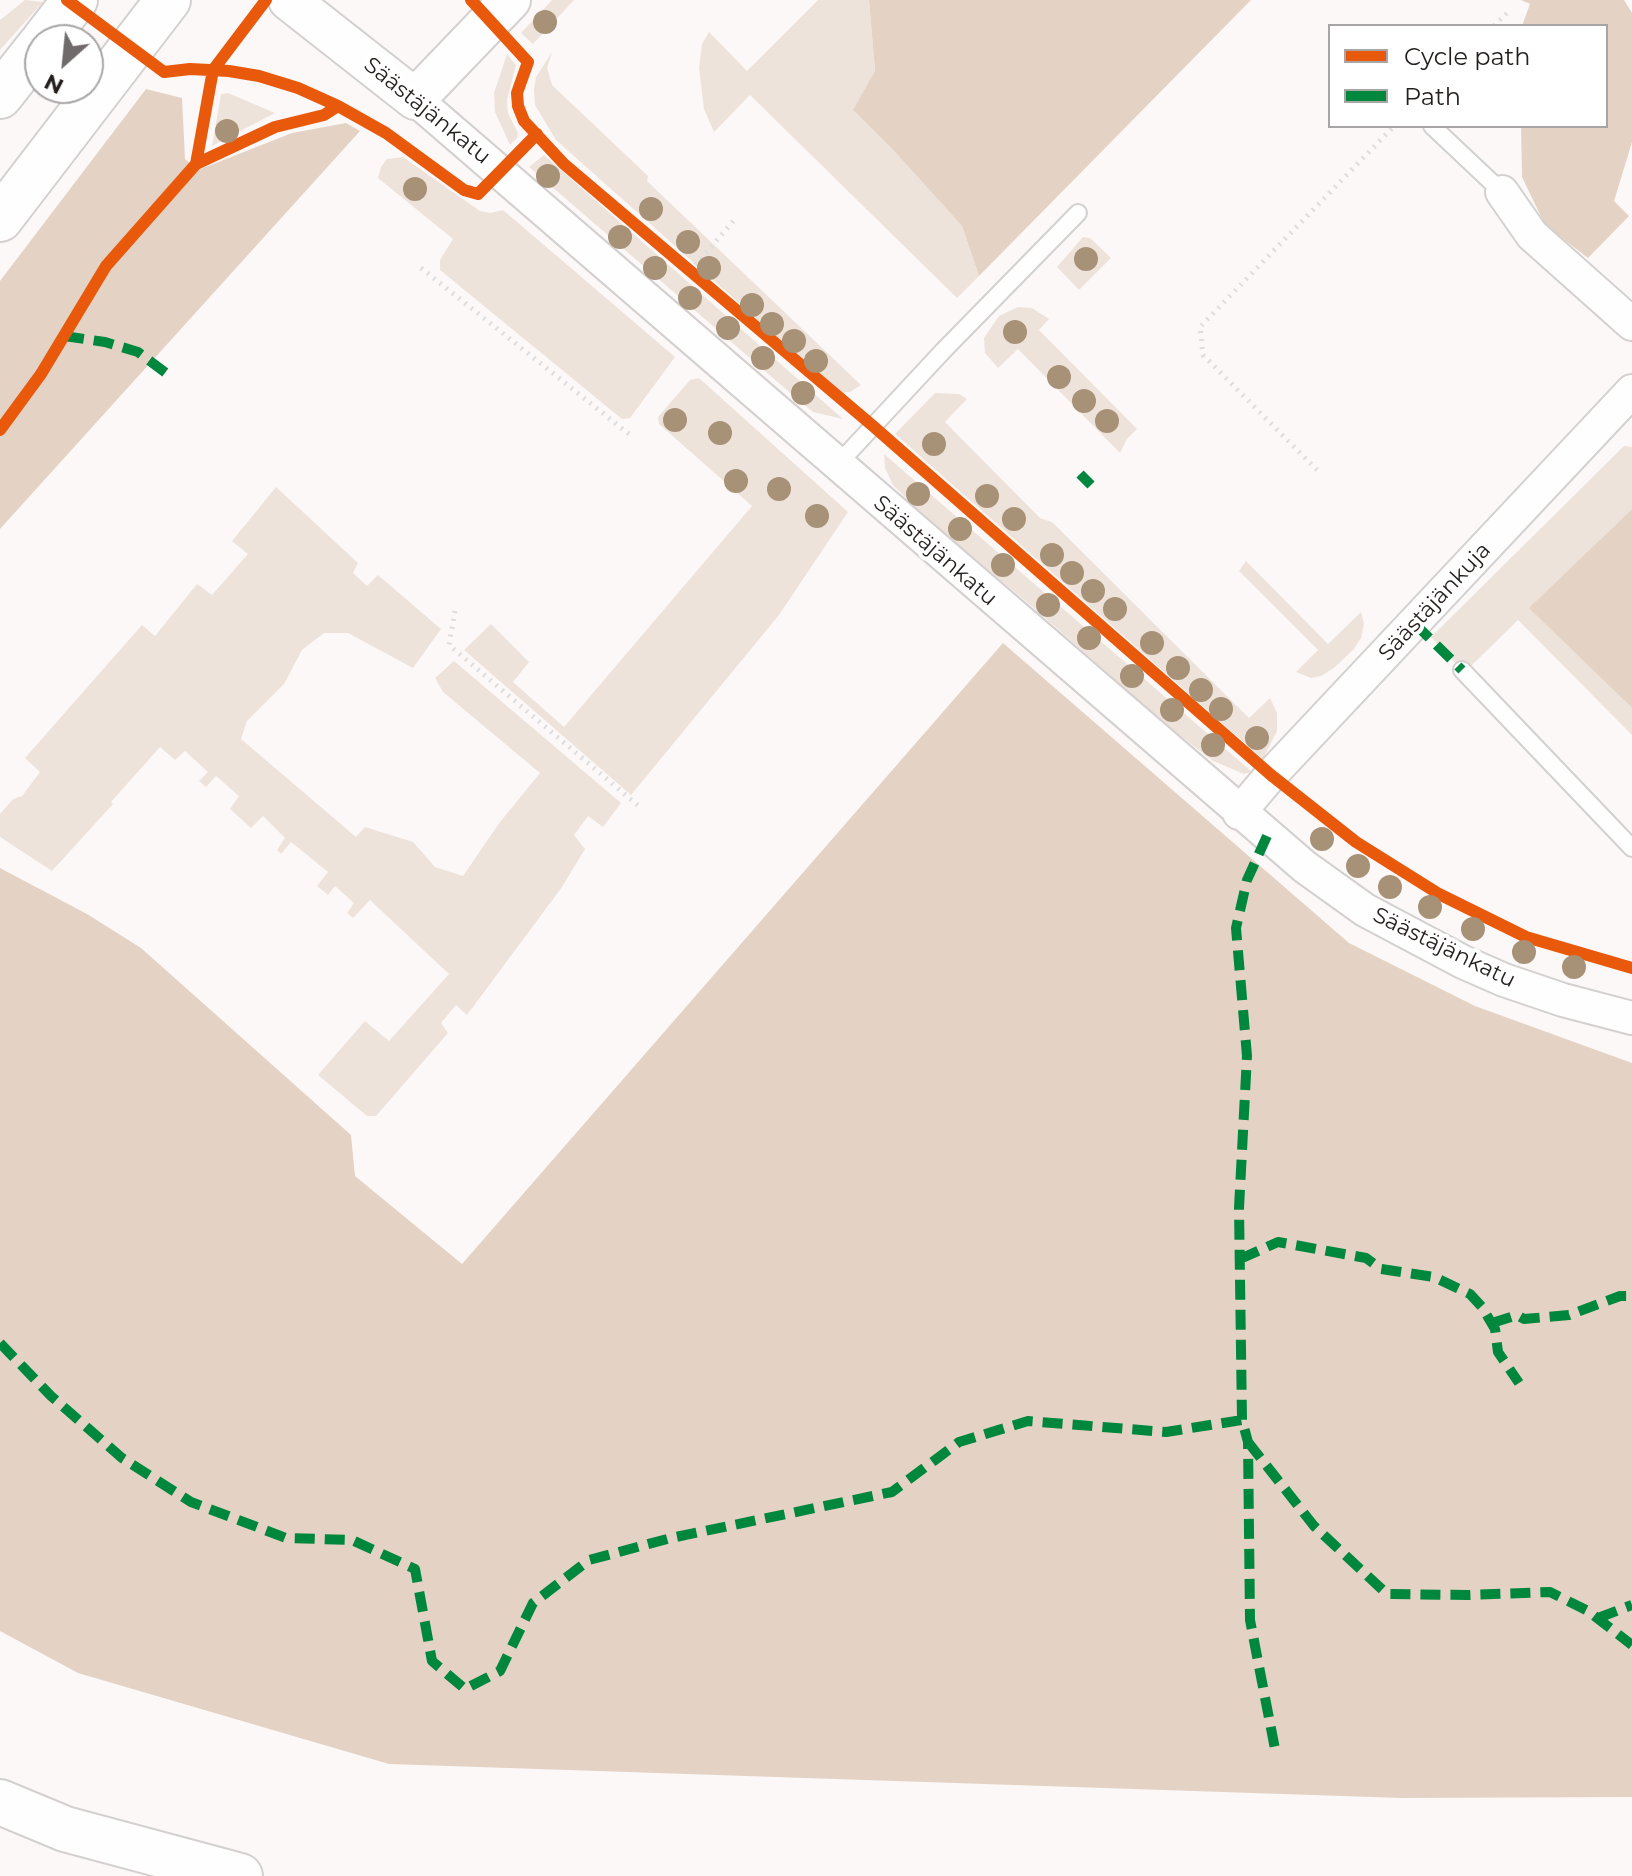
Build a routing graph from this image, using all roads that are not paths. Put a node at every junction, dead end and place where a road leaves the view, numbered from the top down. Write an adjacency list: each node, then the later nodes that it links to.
1 (75, 0): 5 (main road)
2 (168, 0): 12 (main road)
3 (289, 0): 8 (street, Säästäjänkatu)
4 (510, 0): 8 (street)
5 (56, 24)
6 (24, 65): 7 (main road)
7 (0, 96)
8 (415, 99): 15 (street, Säästäjänkatu)
9 (1434, 128): 10 (lane)
10 (1502, 192): 13 (street)
11 (1078, 213): 15 (lane)
12 (0, 219)
13 (1632, 324)
14 (1632, 391): 17 (street, Säästäjänkuja)
15 (837, 465): 17 (street, Säästäjänkatu)
16 (1462, 670): 18 (lane)
17 (1239, 813): 19 (street, Säästäjänkatu)
18 (1632, 848)
19 (1632, 1018)
20 (0, 1802): 21 (main road)
21 (240, 1876)

